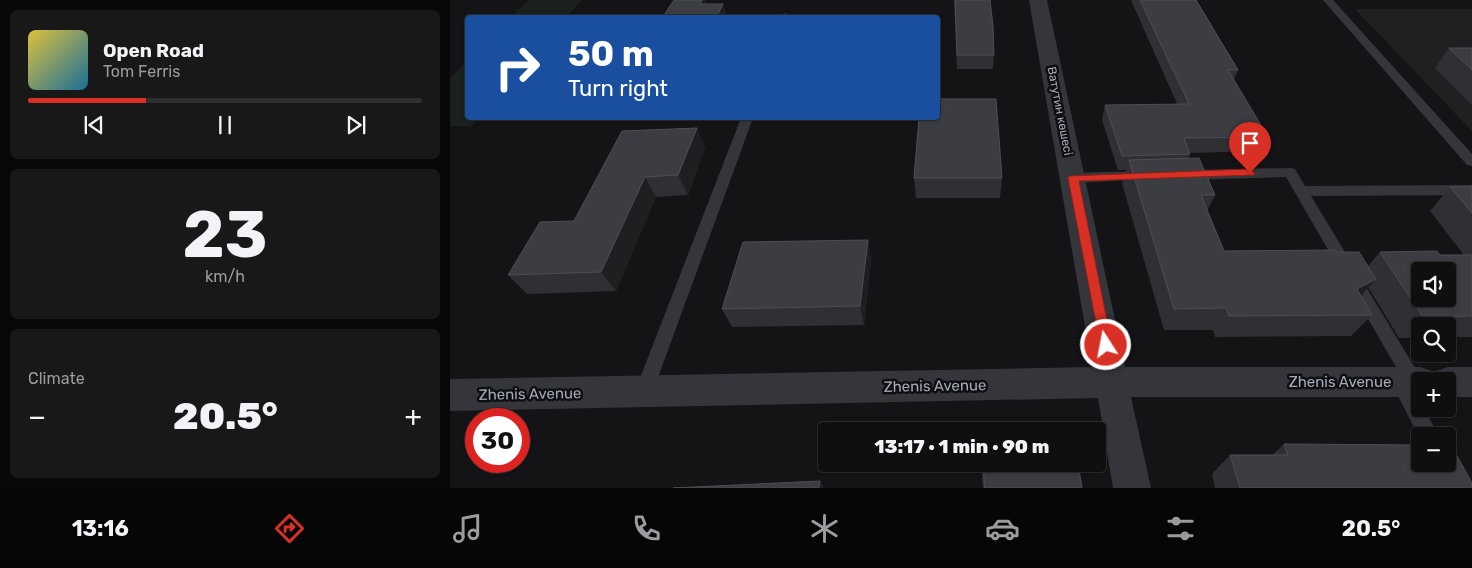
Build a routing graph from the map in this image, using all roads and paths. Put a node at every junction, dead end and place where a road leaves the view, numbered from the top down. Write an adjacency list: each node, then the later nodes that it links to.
1 (1038, 0): 5 (street, Ватутин көшесі)
2 (1328, 0): 4 (lane)
3 (746, 120): 12 (lane)
4 (1472, 162)
5 (1073, 178): 7 (lane); 8 (street, Ватутин көшесі)
6 (1472, 190): 7 (lane)
7 (1301, 191): 9 (lane)
8 (1113, 382): 9 (street, Zhenis Avenue); 12 (street, Zhenis Avenue); 14 (street, Ватутин көшесі)
9 (1411, 382)
10 (1456, 382): 11 (street)
11 (1472, 382)
12 (644, 391): 13 (street, Zhenis Avenue)
13 (450, 395)
14 (1132, 488)

